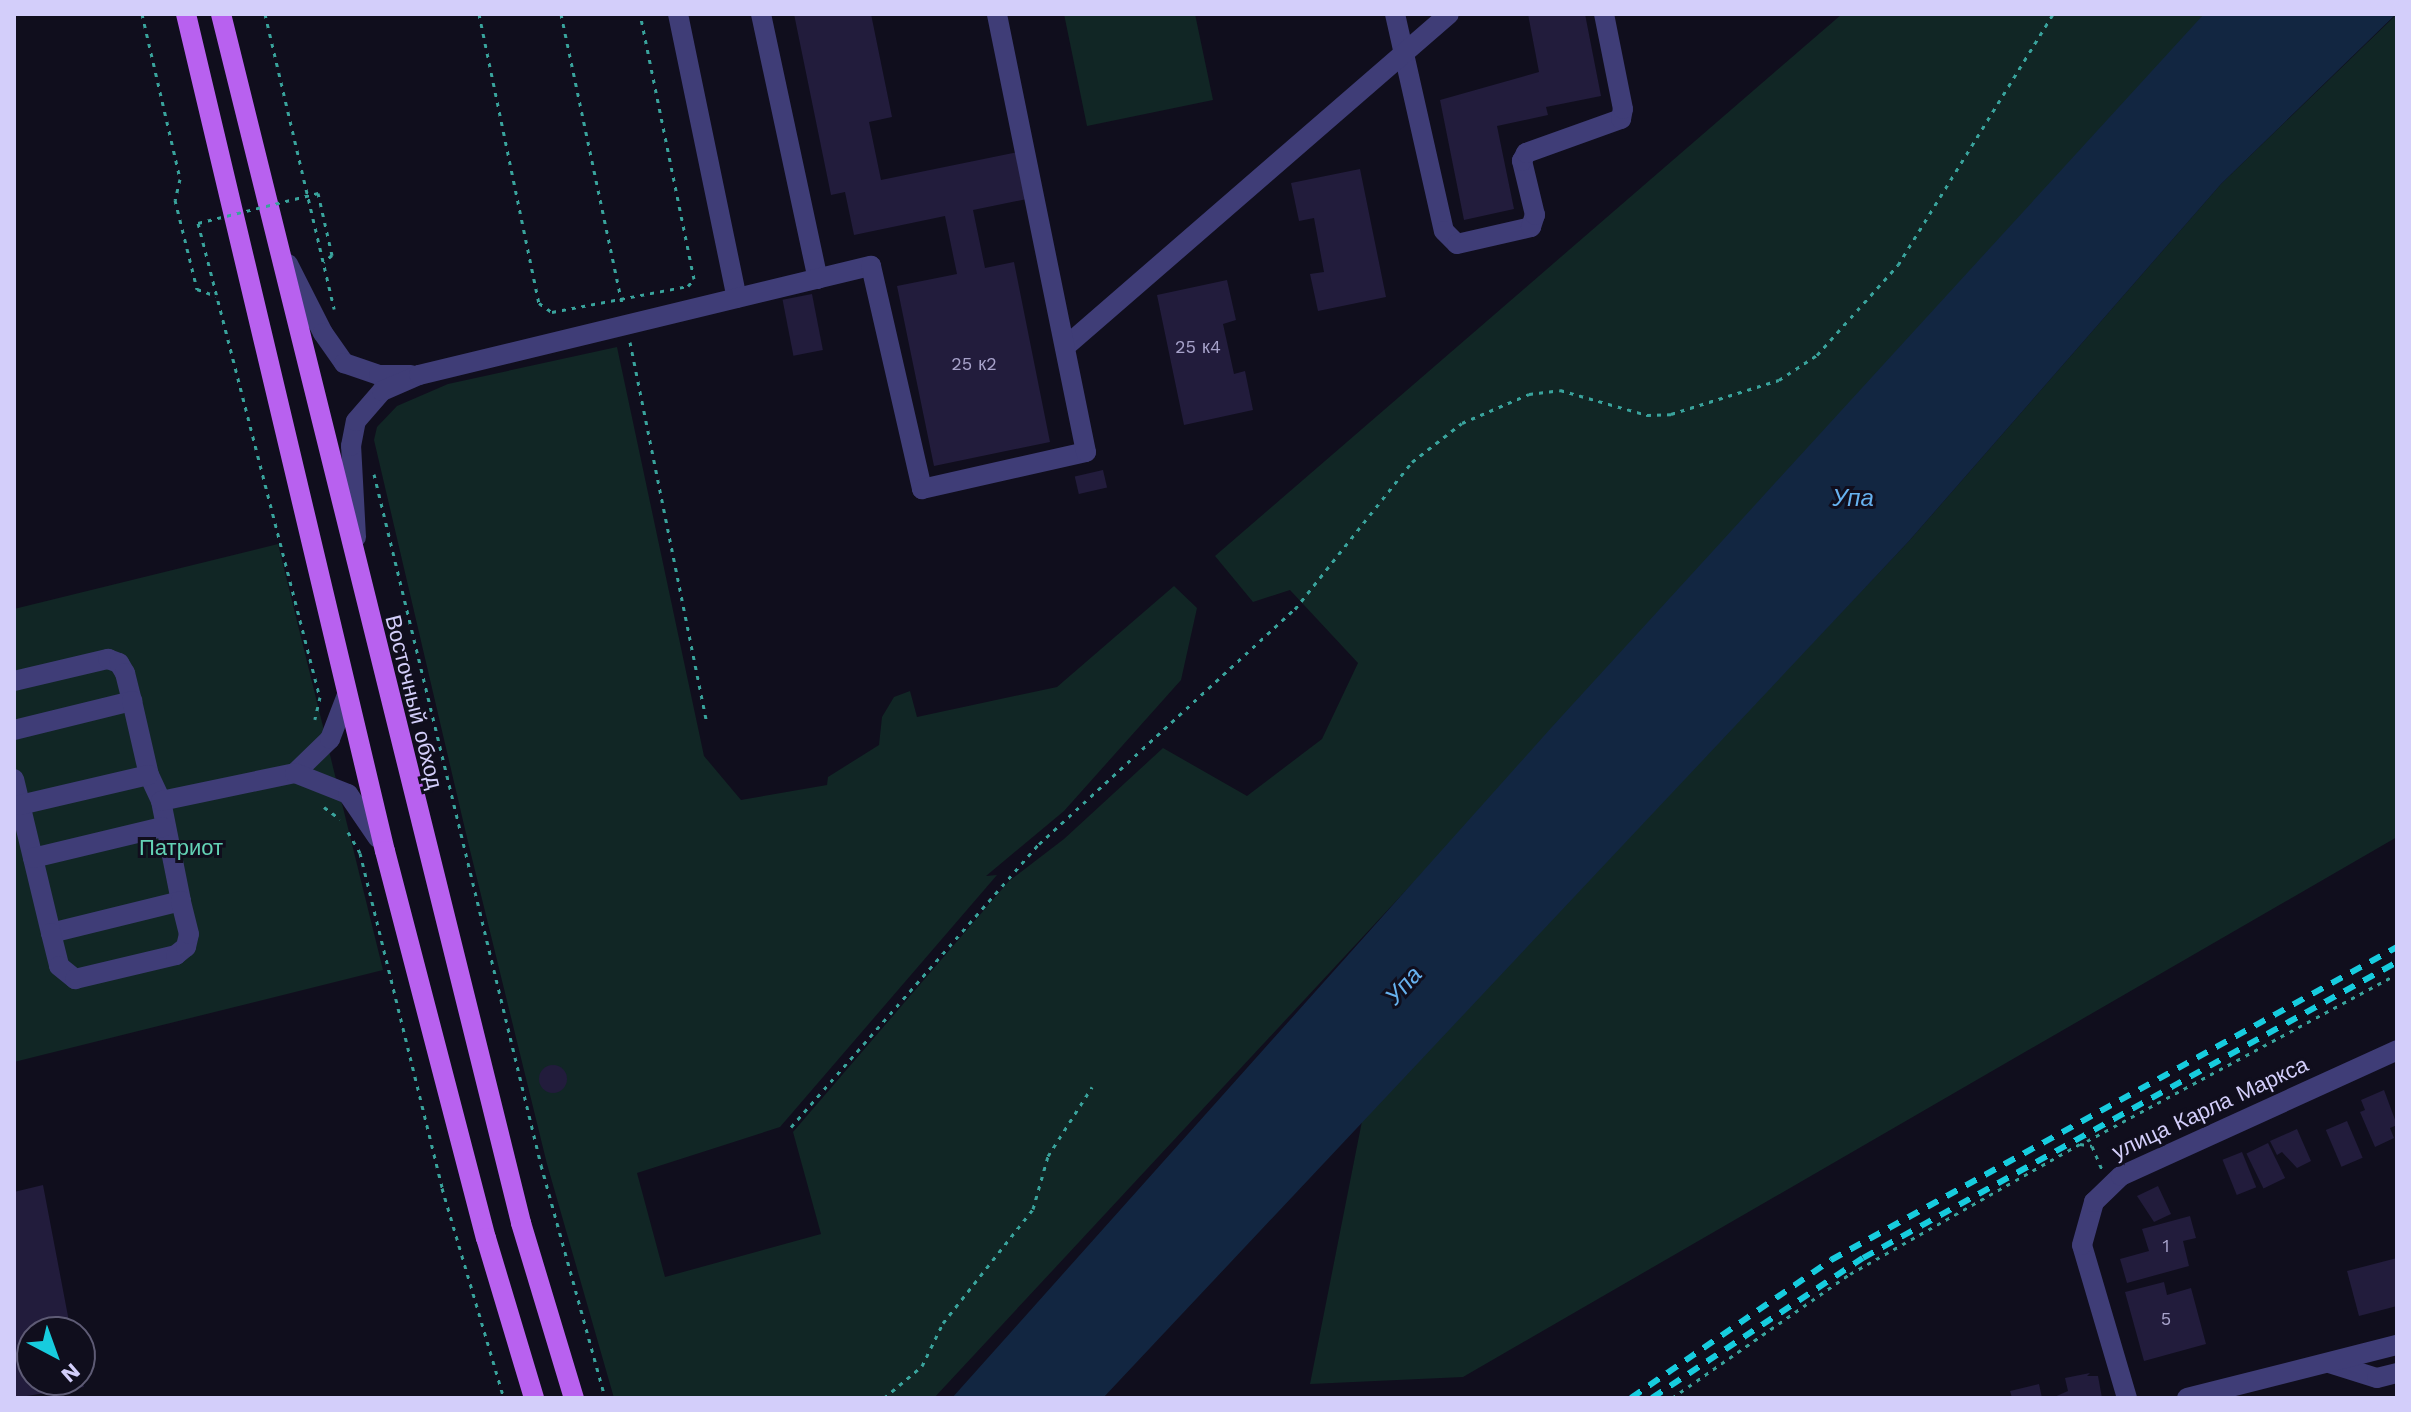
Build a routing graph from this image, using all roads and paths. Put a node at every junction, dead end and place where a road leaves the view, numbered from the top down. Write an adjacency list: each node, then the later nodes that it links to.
1 (142, 14): 19 (path)
2 (186, 14): 29 (main road)
3 (221, 14): 16 (main road, Восточный обход)
4 (265, 14): 17 (path)
5 (479, 14): 21 (path)
6 (561, 14): 21 (path)
7 (640, 14): 21 (path)
8 (678, 14): 20 (street)
9 (761, 14): 18 (street)
10 (997, 14): 24 (street)
11 (1395, 14): 15 (street)
12 (1449, 14): 15 (street)
13 (1604, 14): 15 (street)
14 (2053, 14): 48 (path)
15 (1403, 54): 24 (street)
16 (275, 239): 25 (street); 27 (main road, Восточный обход)
17 (324, 262): 19 (path, bridge); 22 (path)
18 (818, 279): 20 (street); 24 (street)
19 (216, 296): 32 (path)
20 (737, 298): 23 (street)
21 (621, 299): 23 (path)
22 (335, 314)
23 (627, 325): 25 (street); 31 (path)
24 (1065, 347)
25 (419, 375): 27 (street)
26 (371, 462): 57 (path)
27 (359, 581): 56 (main road, Восточный обход)
28 (14, 681): 30 (street)
29 (347, 695): 34 (street); 41 (main road)
30 (132, 701): 33 (street); 35 (street)
31 (707, 723)
32 (314, 725)
33 (14, 730)
34 (295, 773): 37 (street); 41 (street)
35 (149, 775): 37 (street); 38 (street)
36 (14, 779): 38 (street)
37 (161, 801): 40 (street)
38 (20, 805): 42 (street)
39 (321, 805): 54 (path)
40 (162, 827): 42 (street); 43 (street)
41 (385, 851): 55 (main road)
42 (33, 858): 44 (street)
43 (181, 901): 44 (street); 44 (street)
44 (51, 933)
45 (2397, 974): 49 (path)
46 (2397, 1050): 50 (street, улица Карла Маркса)
47 (1092, 1087): 58 (path)
48 (791, 1127)
49 (2087, 1142): 50 (path); 59 (path)
50 (2108, 1183): 60 (street, улица Карла Маркса)
51 (2397, 1345): 52 (street)
52 (2329, 1363): 53 (street); 61 (street)
53 (2397, 1373)
54 (504, 1398)
55 (534, 1398)
56 (574, 1398)
57 (605, 1398)
58 (884, 1398)
59 (1672, 1398)
60 (2127, 1398)
61 (2187, 1398)

